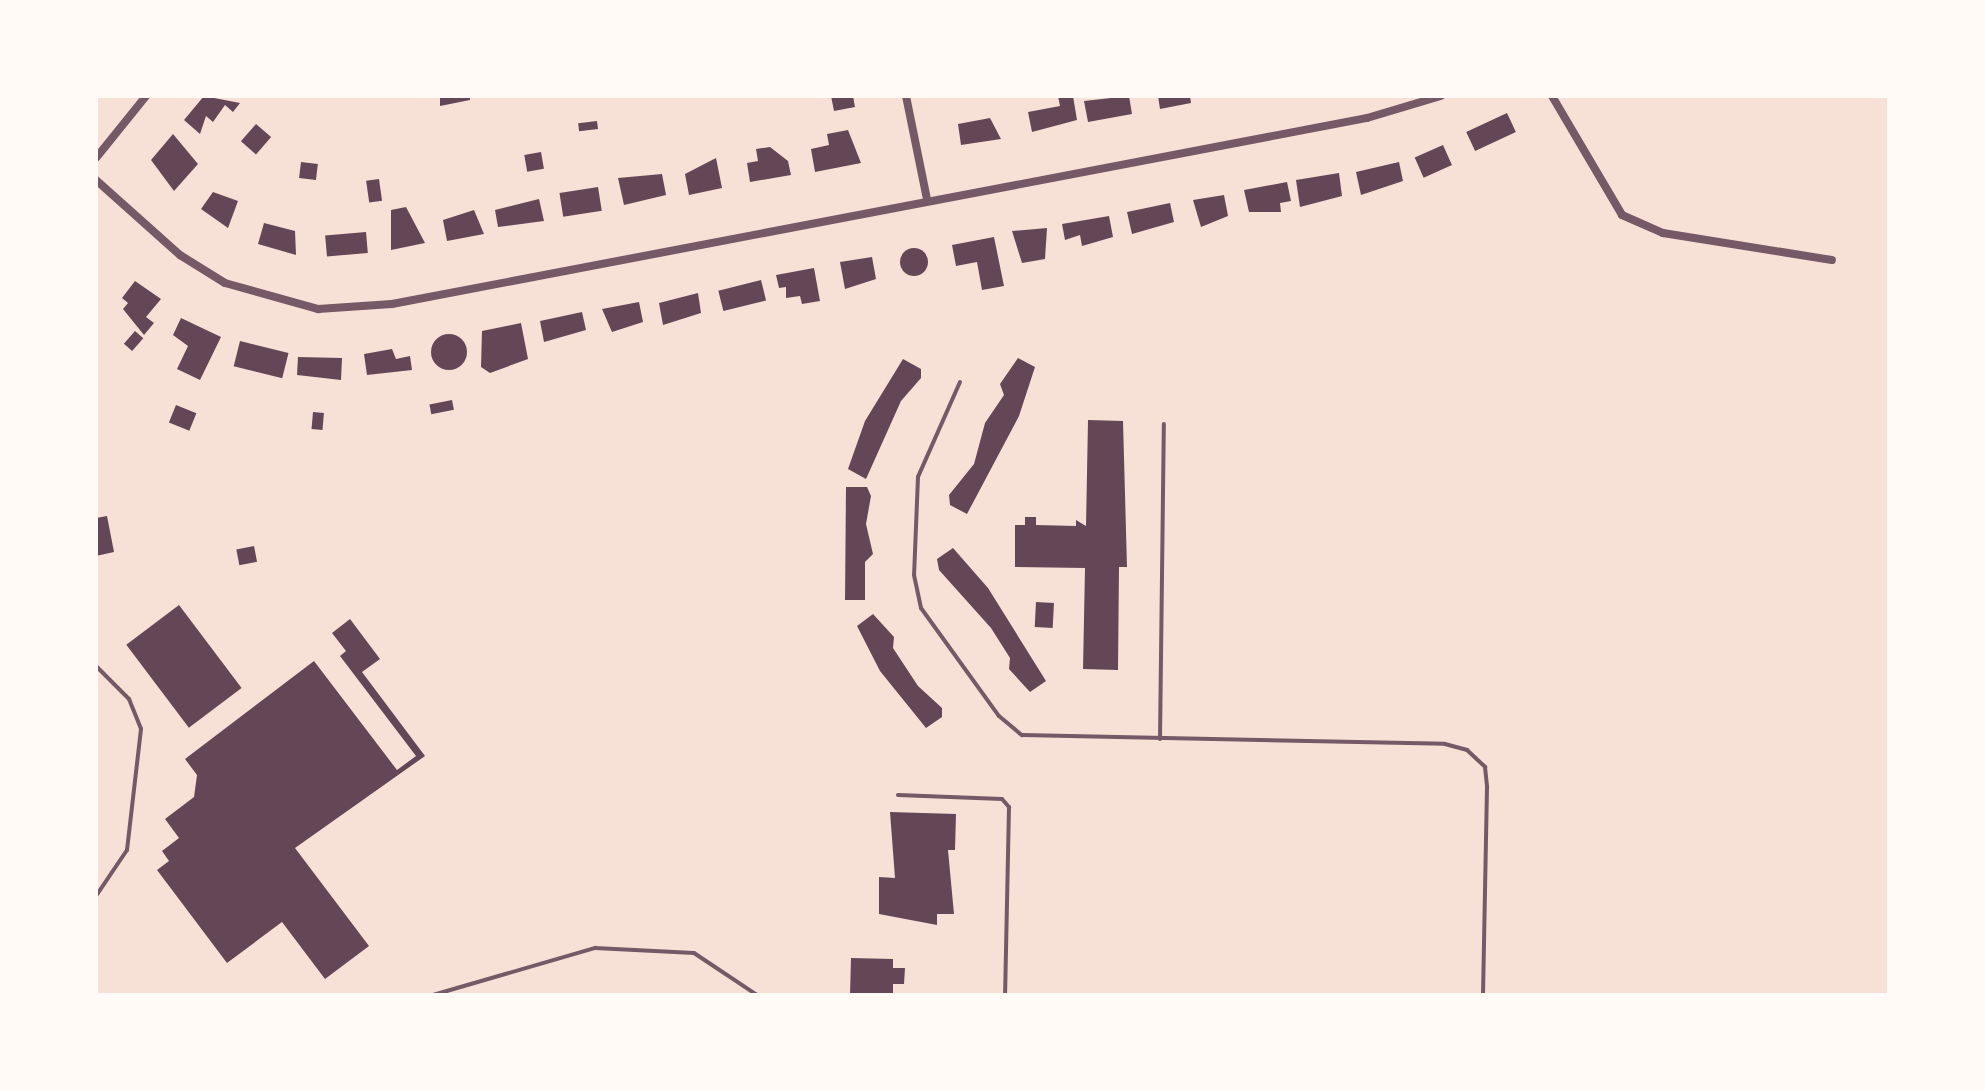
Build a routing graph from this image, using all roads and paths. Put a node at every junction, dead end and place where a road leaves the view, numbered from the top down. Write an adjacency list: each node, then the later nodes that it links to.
1 (146, 96): 5 (street)
2 (906, 96): 7 (street)
3 (1441, 96): 7 (street)
4 (1552, 96): 8 (street)
5 (96, 158)
6 (96, 180): 7 (street)
7 (927, 199)
8 (1832, 260)
9 (960, 382): 12 (lane)
10 (1164, 424): 12 (lane)
11 (96, 666): 14 (lane)
12 (1160, 739): 18 (lane)
13 (898, 795): 17 (lane)
14 (96, 896)
15 (433, 995): 16 (lane)
16 (757, 995)
17 (1005, 995)
18 (1483, 995)

